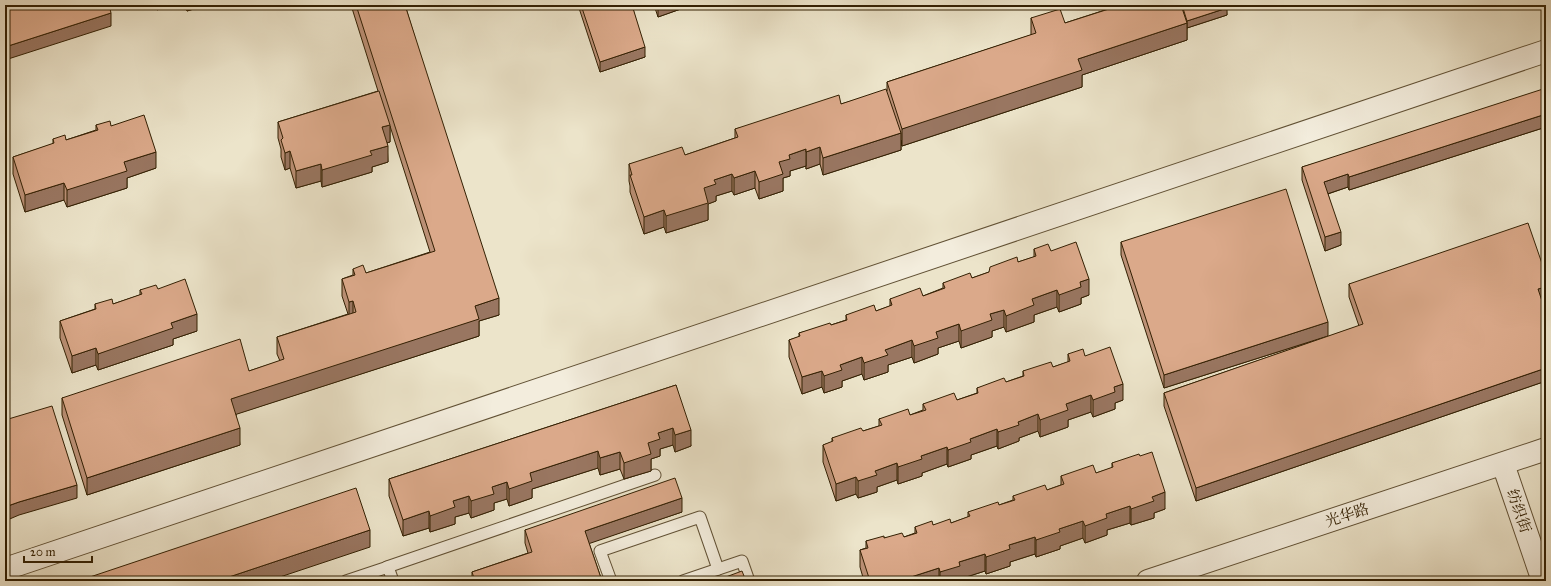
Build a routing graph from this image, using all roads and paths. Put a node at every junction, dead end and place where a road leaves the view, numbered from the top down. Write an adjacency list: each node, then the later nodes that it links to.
1 (1546, 51): 6 (street)
2 (1546, 449): 3 (street, 光华路)
3 (1503, 464): 13 (street, 光华路); 14 (street, 纺织街)
4 (655, 475): 5 (lane)
5 (387, 567): 8 (lane); 9 (lane)
6 (5, 568)
7 (718, 569): 10 (lane); 11 (lane); 12 (lane)
8 (346, 581)
9 (393, 581)
10 (611, 581)
11 (683, 581)
12 (749, 581)
13 (1148, 581)
14 (1543, 581)

